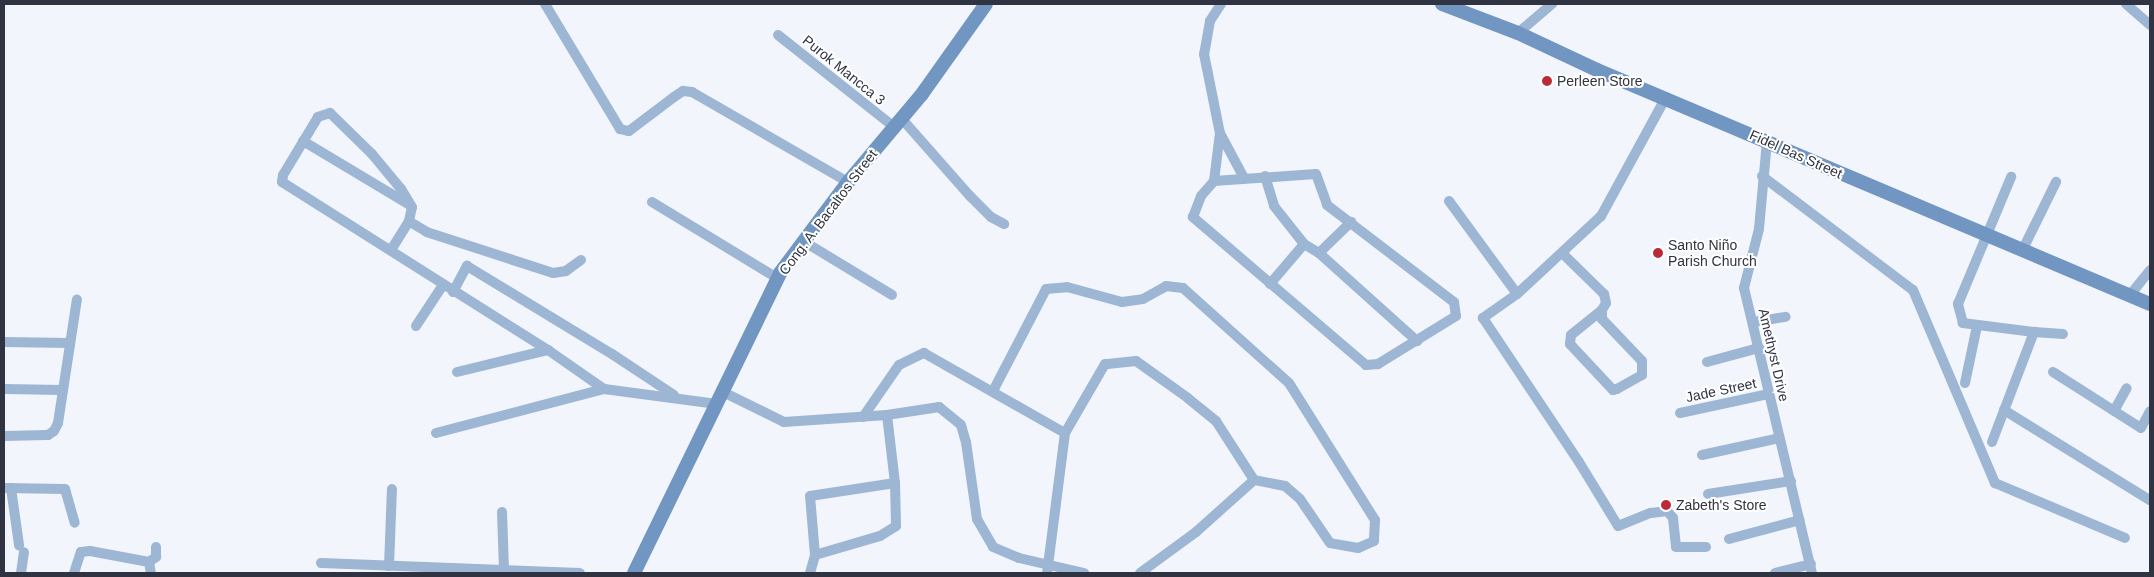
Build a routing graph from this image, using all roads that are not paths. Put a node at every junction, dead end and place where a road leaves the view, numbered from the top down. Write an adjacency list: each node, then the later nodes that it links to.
1 (545, 4): 20 (street)
2 (986, 4): 11 (street, Cong. A. Bacaltos Street)
3 (1221, 4): 12 (street)
4 (1442, 4): 8 (street, Fidel Bas Street)
5 (1552, 4): 8 (street)
6 (2126, 4): 7 (street)
7 (2150, 25)
8 (1518, 33): 10 (street, Fidel Bas Street)
9 (778, 35): 11 (street, Purok Mancca 3)
10 (1666, 97): 13 (street, Fidel Bas Street); 35 (street)
11 (898, 123): 20 (street, Cong. A. Bacaltos Street); 27 (street, Purok Mancca 3)
12 (1220, 133): 18 (street); 19 (street)
13 (1767, 141): 16 (street, Amethyst Drive); 28 (street, Fidel Bas Street)
14 (304, 142): 24 (street); 24 (street); 32 (street)
15 (1265, 176): 18 (street); 26 (street); 30 (street)
16 (1762, 176): 50 (street, Amethyst Drive); 94 (street)
17 (2011, 177): 28 (street)
18 (1244, 178): 19 (street)
19 (1214, 181): 40 (street)
20 (848, 182): 29 (street, Cong. A. Bacaltos Street)
21 (2056, 182): 31 (street)
22 (1448, 201): 43 (street)
23 (652, 202): 39 (street)
24 (412, 207): 25 (street)
25 (409, 221): 32 (street); 33 (street)
26 (1351, 222): 34 (street); 55 (street)
27 (1004, 224)
28 (1989, 235): 31 (street, Fidel Bas Street); 52 (street)
29 (803, 241): 39 (street, Cong. A. Bacaltos Street); 44 (street)
30 (1304, 244): 34 (street); 40 (street)
31 (2023, 249): 45 (street, Fidel Bas Street)
32 (391, 250): 41 (street)
33 (476, 250): 36 (street); 37 (street)
34 (1319, 253): 55 (street)
35 (1562, 253): 43 (street); 48 (street)
36 (580, 260)
37 (467, 266): 42 (street); 70 (street)
38 (2150, 270): 45 (street)
39 (777, 278): 71 (street, Cong. A. Bacaltos Street)
40 (1270, 284): 55 (street)
41 (443, 285): 42 (street); 51 (street)
42 (453, 292): 59 (street)
43 (1517, 294): 97 (street)
44 (892, 295)
45 (2130, 295): 47 (street, Fidel Bas Street)
46 (77, 299): 57 (street)
47 (2150, 304)
48 (1602, 310): 48 (street)
49 (1786, 317): 50 (street)
50 (1753, 322): 58 (street, Amethyst Drive)
51 (416, 326)
52 (1978, 326): 53 (street); 63 (street)
53 (2034, 332): 54 (street); 72 (street)
54 (2063, 334)
55 (1417, 341)
56 (4, 342): 57 (street)
57 (70, 343): 66 (street)
58 (1759, 348): 60 (street); 69 (street, Amethyst Drive)
59 (548, 350): 61 (street); 67 (street)
60 (1707, 362)
61 (457, 372)
62 (2053, 372): 73 (street)
63 (1965, 383)
64 (2127, 388): 73 (street)
65 (4, 389): 66 (street)
66 (63, 390): 80 (street)
67 (604, 390): 70 (street); 79 (street)
68 (993, 391): 77 (street); 78 (street); 84 (street)
69 (1768, 394): 75 (street, Jade Street); 81 (street, Amethyst Drive)
70 (677, 397): 71 (street)
71 (720, 398): 77 (street); 109 (street, Cong. A. Bacaltos Street)
72 (2004, 410): 82 (street); 90 (street)
73 (2114, 411): 74 (street)
74 (2150, 411)
75 (1680, 412)
76 (887, 415): 77 (street); 86 (street); 102 (street)
77 (863, 417)
78 (1065, 432): 84 (street); 102 (street)
79 (436, 433)
80 (4, 436)
81 (1779, 438): 83 (street); 85 (street, Amethyst Drive)
82 (1992, 442)
83 (1702, 455)
84 (1254, 480): 112 (street)
85 (1791, 480): 89 (street); 92 (street, Amethyst Drive)
86 (895, 483): 98 (street); 98 (street)
87 (8, 488): 93 (street); 105 (street)
88 (392, 489): 101 (street)
89 (1708, 494)
90 (2150, 500)
91 (502, 512): 104 (street)
92 (1800, 520): 95 (street); 103 (street, Amethyst Drive)
93 (75, 523)
94 (2125, 538)
95 (1729, 539)
96 (156, 547): 99 (street)
97 (1706, 547)
98 (815, 555): 110 (street)
99 (149, 562): 106 (street); 107 (street)
100 (321, 563): 101 (street)
101 (389, 566): 104 (street)
102 (1048, 568): 111 (street)
103 (1812, 569): 113 (street)
104 (504, 570): 108 (street)
105 (21, 573)
106 (74, 573)
107 (151, 573)
108 (580, 573)
109 (634, 573)
110 (810, 573)
111 (1084, 573)
112 (1140, 573)
113 (1775, 573)

